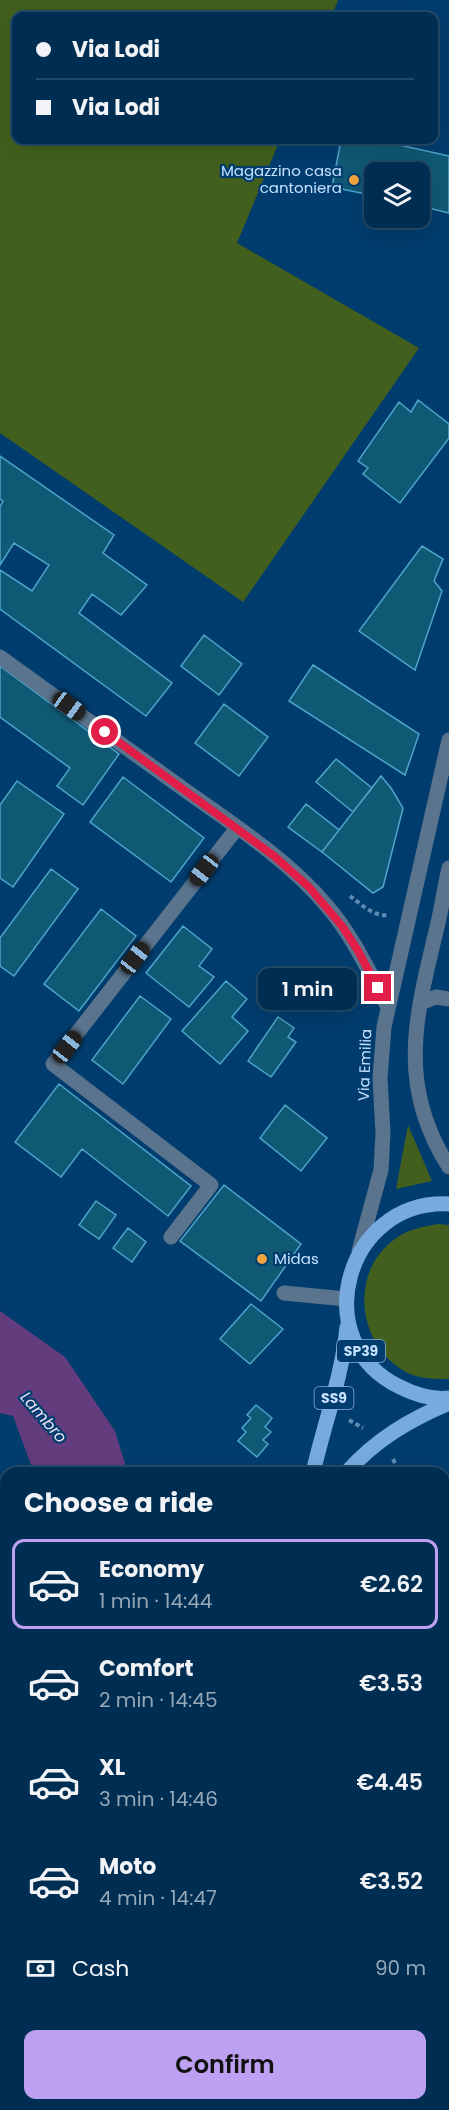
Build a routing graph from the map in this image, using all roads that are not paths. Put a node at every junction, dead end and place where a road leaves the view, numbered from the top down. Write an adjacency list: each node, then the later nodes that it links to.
1 (0, 657): 3 (street)
2 (449, 740): 7 (street, Via Emilia)
3 (237, 828): 7 (street); 10 (street)
4 (449, 868): 6 (street)
5 (449, 999): 6 (street)
6 (420, 1003): 8 (street)
7 (388, 1007): 11 (street, Via Emilia)
8 (449, 1167)
9 (449, 1203): 11 (main road, SP39)
10 (171, 1237)
11 (359, 1251): 13 (main road, SP39)
12 (284, 1293): 13 (street)
13 (346, 1299): 14 (main road, SP39)
14 (348, 1321): 15 (main road, SP39); 17 (main road, SS9)
15 (449, 1398)
16 (449, 1403): 18 (main road)
17 (314, 1467)
18 (352, 1467)

